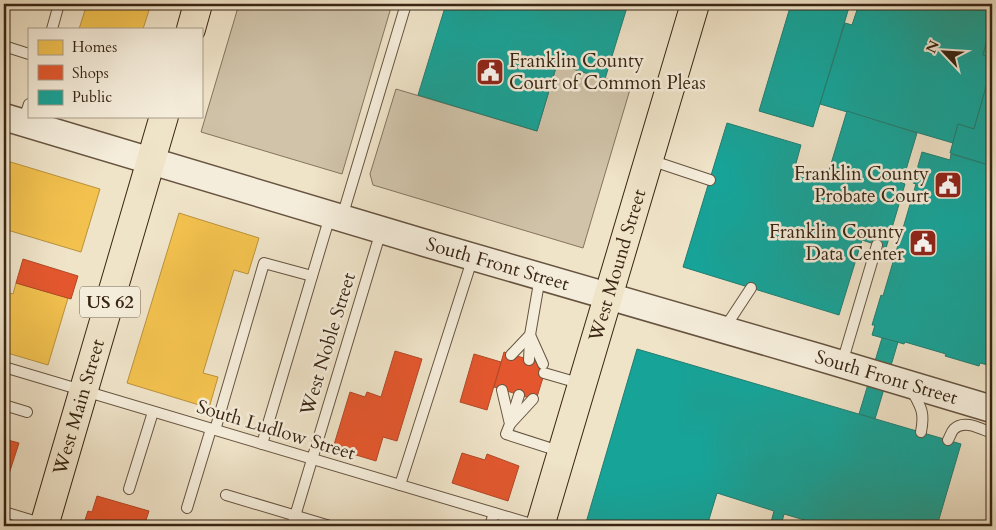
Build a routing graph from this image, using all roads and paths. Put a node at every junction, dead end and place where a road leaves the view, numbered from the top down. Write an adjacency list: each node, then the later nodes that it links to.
1 (59, 4): 5 (lane)
2 (198, 4): 6 (main road)
3 (406, 4): 14 (lane)
4 (695, 4): 11 (main road, West Mound Street)
5 (52, 28)
6 (190, 28)
7 (4, 46): 8 (lane)
8 (28, 54)
9 (18, 115): 12 (street, South Front Street)
10 (163, 118): 12 (main road, West Main Street / US 62)
11 (649, 159): 13 (lane); 21 (main road, West Mound Street)
12 (151, 162): 14 (street, South Front Street); 31 (main road, West Main Street / US 62)
13 (710, 180)
14 (336, 217): 15 (street, South Front Street); 18 (lane)
15 (381, 230): 17 (street, South Front Street); 45 (lane, West Noble Street)
16 (877, 245): 26 (lane)
17 (473, 257): 19 (street, South Front Street); 46 (lane)
18 (312, 276): 39 (lane); 43 (lane)
19 (540, 276): 21 (street, South Front Street); 23 (lane)
20 (751, 288): 22 (lane)
21 (608, 296): 22 (street, South Front Street); 28 (main road, West Mound Street)
22 (723, 329): 26 (street, South Front Street)
23 (530, 335): 24 (lane); 25 (lane); 28 (lane)
24 (511, 354)
25 (528, 360)
26 (841, 364): 29 (street, South Front Street)
27 (4, 367): 31 (lane, South Ludlow Street)
28 (582, 384): 44 (main road, West Mound Street)
29 (908, 384): 35 (street, South Front Street); 40 (lane)
30 (502, 390): 38 (lane)
31 (84, 391): 37 (lane, South Ludlow Street); 53 (main road, West Main Street / US 62)
32 (519, 395): 38 (lane)
33 (533, 399): 38 (lane)
34 (4, 405): 36 (lane)
35 (992, 409)
36 (27, 412)
37 (153, 412): 39 (lane, South Ludlow Street); 47 (lane)
38 (510, 424): 44 (lane)
39 (213, 429): 43 (lane, South Ludlow Street); 49 (lane)
40 (921, 432)
41 (992, 433): 42 (lane)
42 (948, 440)
43 (262, 444): 45 (lane, South Ludlow Street)
44 (562, 452): 56 (main road, West Mound Street)
45 (312, 459): 46 (lane, South Ludlow Street); 52 (lane, West Noble Street)
46 (400, 485): 51 (lane, South Ludlow Street)
47 (129, 489)
48 (226, 495): 52 (lane)
49 (187, 508)
50 (4, 512): 53 (lane)
51 (494, 513): 55 (lane); 56 (lane, South Ludlow Street)
52 (293, 521): 54 (lane)
53 (44, 525)
54 (330, 526)
55 (490, 526)
56 (539, 526)

